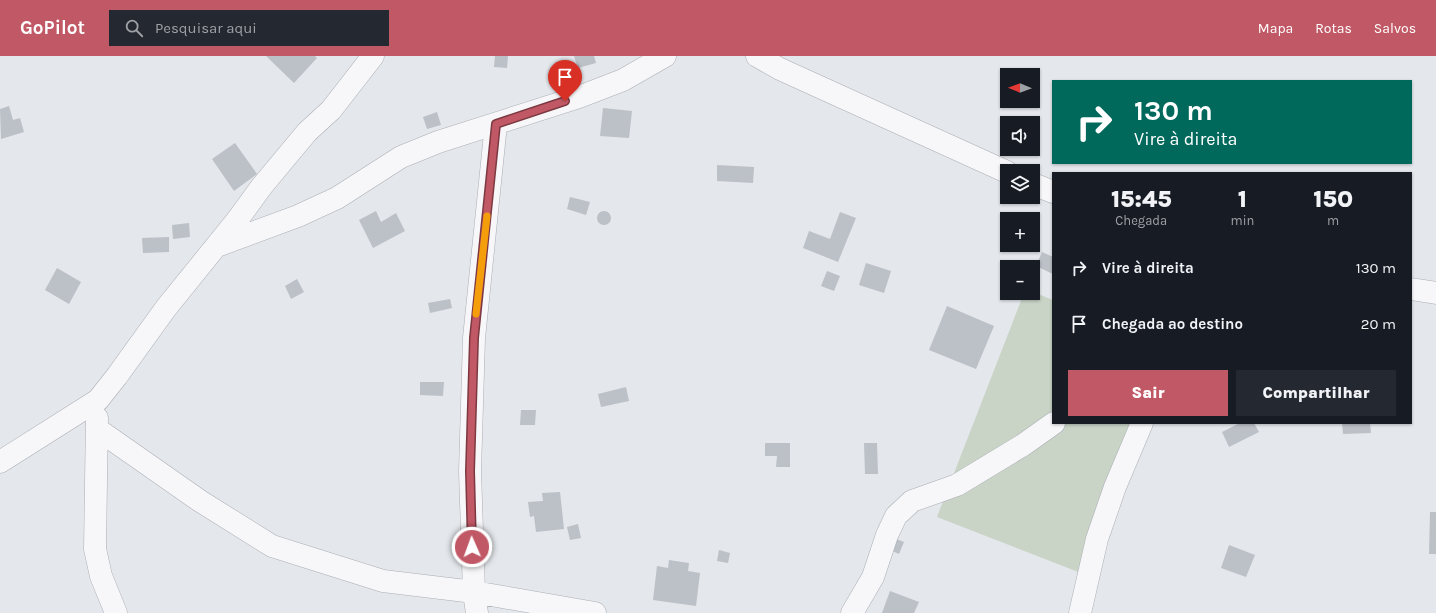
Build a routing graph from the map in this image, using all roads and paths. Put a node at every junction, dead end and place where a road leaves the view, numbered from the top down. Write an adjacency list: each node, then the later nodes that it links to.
1 (373, 56): 8 (street)
2 (665, 56): 4 (street)
3 (757, 56): 5 (street)
4 (496, 124): 8 (street); 16 (street)
5 (1000, 169)
6 (1040, 187): 7 (street)
7 (1052, 192)
8 (216, 246): 11 (street)
9 (1412, 289): 10 (street)
10 (1436, 293)
11 (98, 400): 14 (street); 15 (street)
12 (1053, 424): 19 (street)
13 (1142, 424): 20 (street)
14 (97, 430): 16 (street); 17 (street)
15 (0, 462)
16 (475, 603): 18 (street)
17 (116, 613)
18 (595, 613)
19 (852, 613)
20 (1080, 613)

